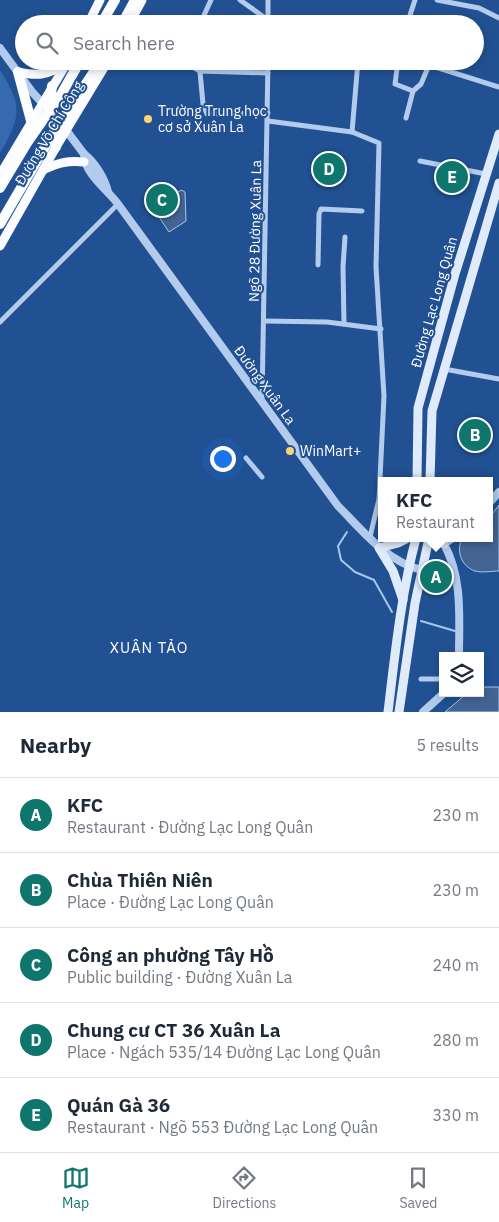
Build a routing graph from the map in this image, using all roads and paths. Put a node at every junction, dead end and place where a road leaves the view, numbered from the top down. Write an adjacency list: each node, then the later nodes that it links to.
1 (100, 0): 10 (main road)
2 (115, 0): 11 (highway)
3 (135, 0): 12 (highway)
4 (142, 0): 13 (main road)
5 (211, 0): 14 (street)
6 (240, 0): 15 (street)
7 (268, 0): 16 (street)
8 (415, 0): 17 (street)
9 (437, 0): 18 (street)
10 (92, 15)
11 (106, 15)
12 (127, 15)
13 (134, 15)
14 (204, 15)
15 (259, 15)
16 (268, 15)
17 (410, 15)
18 (499, 18)
19 (0, 48): 20 (street, Đường Xuân La)
20 (15, 68)
21 (56, 70): 31 (main road)
22 (62, 70): 33 (main road, Đường Võ Chí Công)
23 (75, 70): 39 (highway, Đường Võ Chí Công)
24 (95, 70): 37 (highway, Đường Võ Chí Công)
25 (103, 70): 36 (main road, Đường Võ Chí Công)
26 (357, 70): 46 (street)
27 (397, 70): 35 (street)
28 (427, 70): 35 (street)
29 (445, 70): 34 (street)
30 (200, 71): 32 (street); 40 (street)
31 (18, 72): 38 (street, Đường Xuân La); 42 (highway)
32 (268, 73): 40 (street, Ngõ 28 Đường Xuân La)
33 (52, 86): 38 (main road, Đường Võ Chí Công); 39 (highway)
34 (499, 87)
35 (413, 90): 41 (street)
36 (88, 94): 37 (highway); 44 (main road, Đường Võ Chí Công)
37 (77, 98): 44 (highway, Đường Võ Chí Công)
38 (42, 103): 39 (street, Đường Xuân La); 42 (main road, Đường Võ Chí Công)
39 (49, 112): 44 (street, Đường Xuân La); 45 (highway, Đường Võ Chí Công)
40 (268, 113): 43 (street, Ngõ 28 Đường Xuân La)
41 (406, 118)
42 (31, 121): 45 (highway); 50 (main road, Đường Võ Chí Công)
43 (268, 121): 46 (street); 64 (street, Ngõ 28 Đường Xuân La)
44 (63, 126): 48 (highway); 51 (street, Đường Xuân La); 60 (highway, Đường Võ Chí Công)
45 (34, 132): 49 (highway, Đường Võ Chí Công)
46 (352, 132): 67 (street)
47 (499, 134): 55 (main road, Đường Lạc Long Quân)
48 (56, 147): 53 (main road, Đường Võ Chí Công)
49 (21, 154): 50 (highway); 57 (highway, Đường Võ Chí Công)
50 (10, 158): 54 (main road, Đường Võ Chí Công)
51 (84, 158): 53 (main road); 58 (street, Đường Xuân La)
52 (420, 161): 55 (street)
53 (43, 170): 62 (main road, Đường Võ Chí Công)
54 (0, 174)
55 (486, 174): 74 (main road, Đường Lạc Long Quân)
56 (499, 183): 68 (main road, Đường Lạc Long Quân)
57 (0, 188)
58 (118, 204): 65 (street); 70 (street, Đường Xuân La)
59 (362, 211): 63 (street)
60 (0, 224)
61 (345, 237): 66 (street)
62 (0, 246)
63 (318, 265)
64 (264, 321): 66 (street); 70 (street, Ngõ 28 Đường Xuân La)
65 (0, 322)
66 (344, 324): 67 (street)
67 (382, 329): 73 (street)
68 (444, 369): 69 (street); 75 (main road, Đường Lạc Long Quân)
69 (499, 379)
70 (262, 402): 77 (street, Đường Xuân La)
71 (246, 458): 72 (street)
72 (262, 477)
73 (380, 477)
74 (417, 477)
75 (430, 477)
76 (378, 503): 77 (street)
77 (370, 537): 82 (street, Đường Xuân La)
78 (400, 542): 82 (main road)
79 (415, 542): 83 (main road)
80 (428, 542): 84 (main road)
81 (443, 542): 86 (street)
82 (379, 548): 83 (street, Đường Xuân La); 85 (main road)
83 (408, 567): 84 (street, Đường Xuân La); 85 (main road)
84 (421, 570): 91 (main road)
85 (403, 601): 90 (main road)
86 (458, 652)
87 (420, 679): 88 (street)
88 (439, 679)
89 (440, 697): 92 (street)
90 (388, 712)
91 (399, 712)
92 (423, 712)

